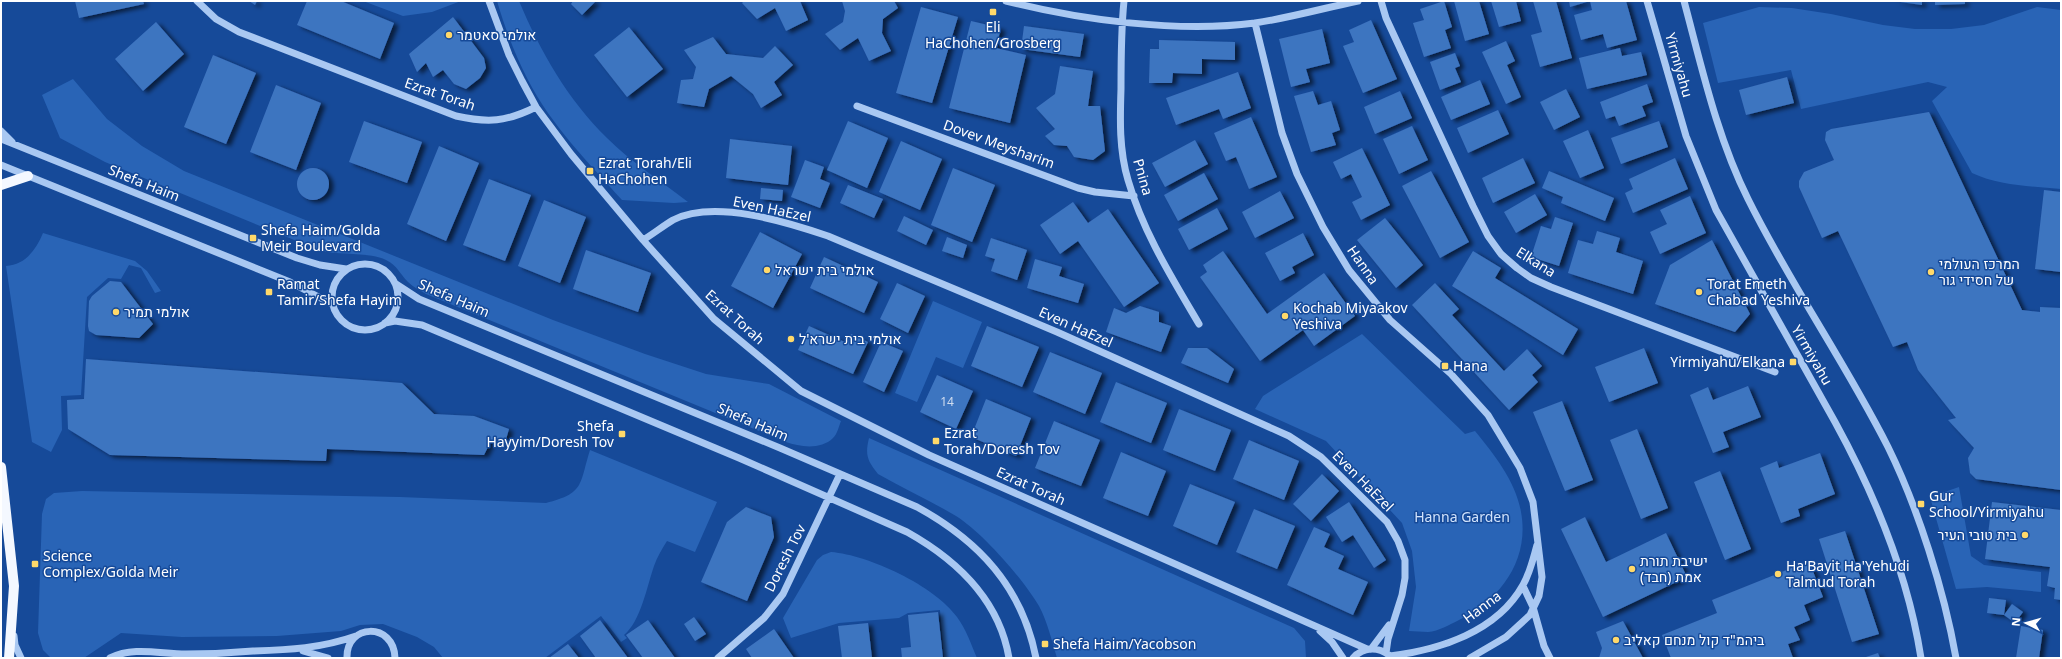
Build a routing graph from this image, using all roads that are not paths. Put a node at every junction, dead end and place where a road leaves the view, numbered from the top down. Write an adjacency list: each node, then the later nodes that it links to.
1 (197, 1): 12 (street, Ezrat Torah)
2 (489, 1): 12 (street)
3 (1006, 1): 9 (street)
4 (1124, 1): 9 (street, Pnina)
5 (1358, 1): 10 (street)
6 (1380, 1): 26 (street, Elkana)
7 (1647, 1): 55 (street, Yirmiyahu)
8 (1684, 1): 56 (street, Yirmiyahu)
9 (1122, 22): 10 (street); 19 (street, Pnina)
10 (1255, 23): 30 (street, Hanna)
11 (858, 106): 19 (street, Dovev Meysharim)
12 (536, 107): 20 (street, Ezrat Torah)
13 (1, 131): 15 (street)
14 (1, 139): 15 (street, Shefa Haim)
15 (15, 145): 21 (street, Shefa Haim)
16 (1, 165): 17 (street)
17 (28, 176): 18 (main road); 23 (street)
18 (1, 185)
19 (1134, 196): 25 (street, Pnina)
20 (642, 240): 32 (street, Even HaEzel); 34 (street, Ezrat Torah)
21 (346, 269): 22 (street); 23 (street)
22 (396, 284): 24 (street); 28 (street, Shefa Haim)
23 (332, 304): 24 (street)
24 (385, 323): 29 (street)
25 (1199, 324)
26 (1775, 372)
27 (1, 468): 35 (main road)
28 (840, 474): 29 (street, Doresh Tov); 50 (street, Shefa Haim)
29 (829, 498): 48 (street, Doresh Tov); 49 (street)
30 (1537, 525): 31 (street, Hanna); 33 (street, Hanna)
31 (1523, 586): 33 (street); 40 (street, Hanna)
32 (1398, 607): 38 (street, Even HaEzel); 40 (street, Even HaEzel)
33 (1534, 607): 53 (street, Hanna); 54 (street)
34 (1311, 623): 38 (street, Ezrat Torah); 51 (street, Ezrat Torah)
35 (12, 628): 41 (main road); 42 (street)
36 (356, 636): 37 (street); 46 (street); 47 (street)
37 (297, 649): 39 (street); 45 (street)
38 (1369, 649): 40 (street, Ezrat Torah); 52 (street)
39 (133, 652): 43 (street); 44 (street)
40 (1389, 656)
41 (9, 658)
42 (21, 658)
43 (110, 658)
44 (122, 658)
45 (328, 658)
46 (347, 658)
47 (395, 658)
48 (718, 658)
49 (1009, 658)
50 (1036, 658)
51 (1343, 658)
52 (1353, 658)
53 (1470, 658)
54 (1550, 658)
55 (1921, 658)
56 (1956, 658)

